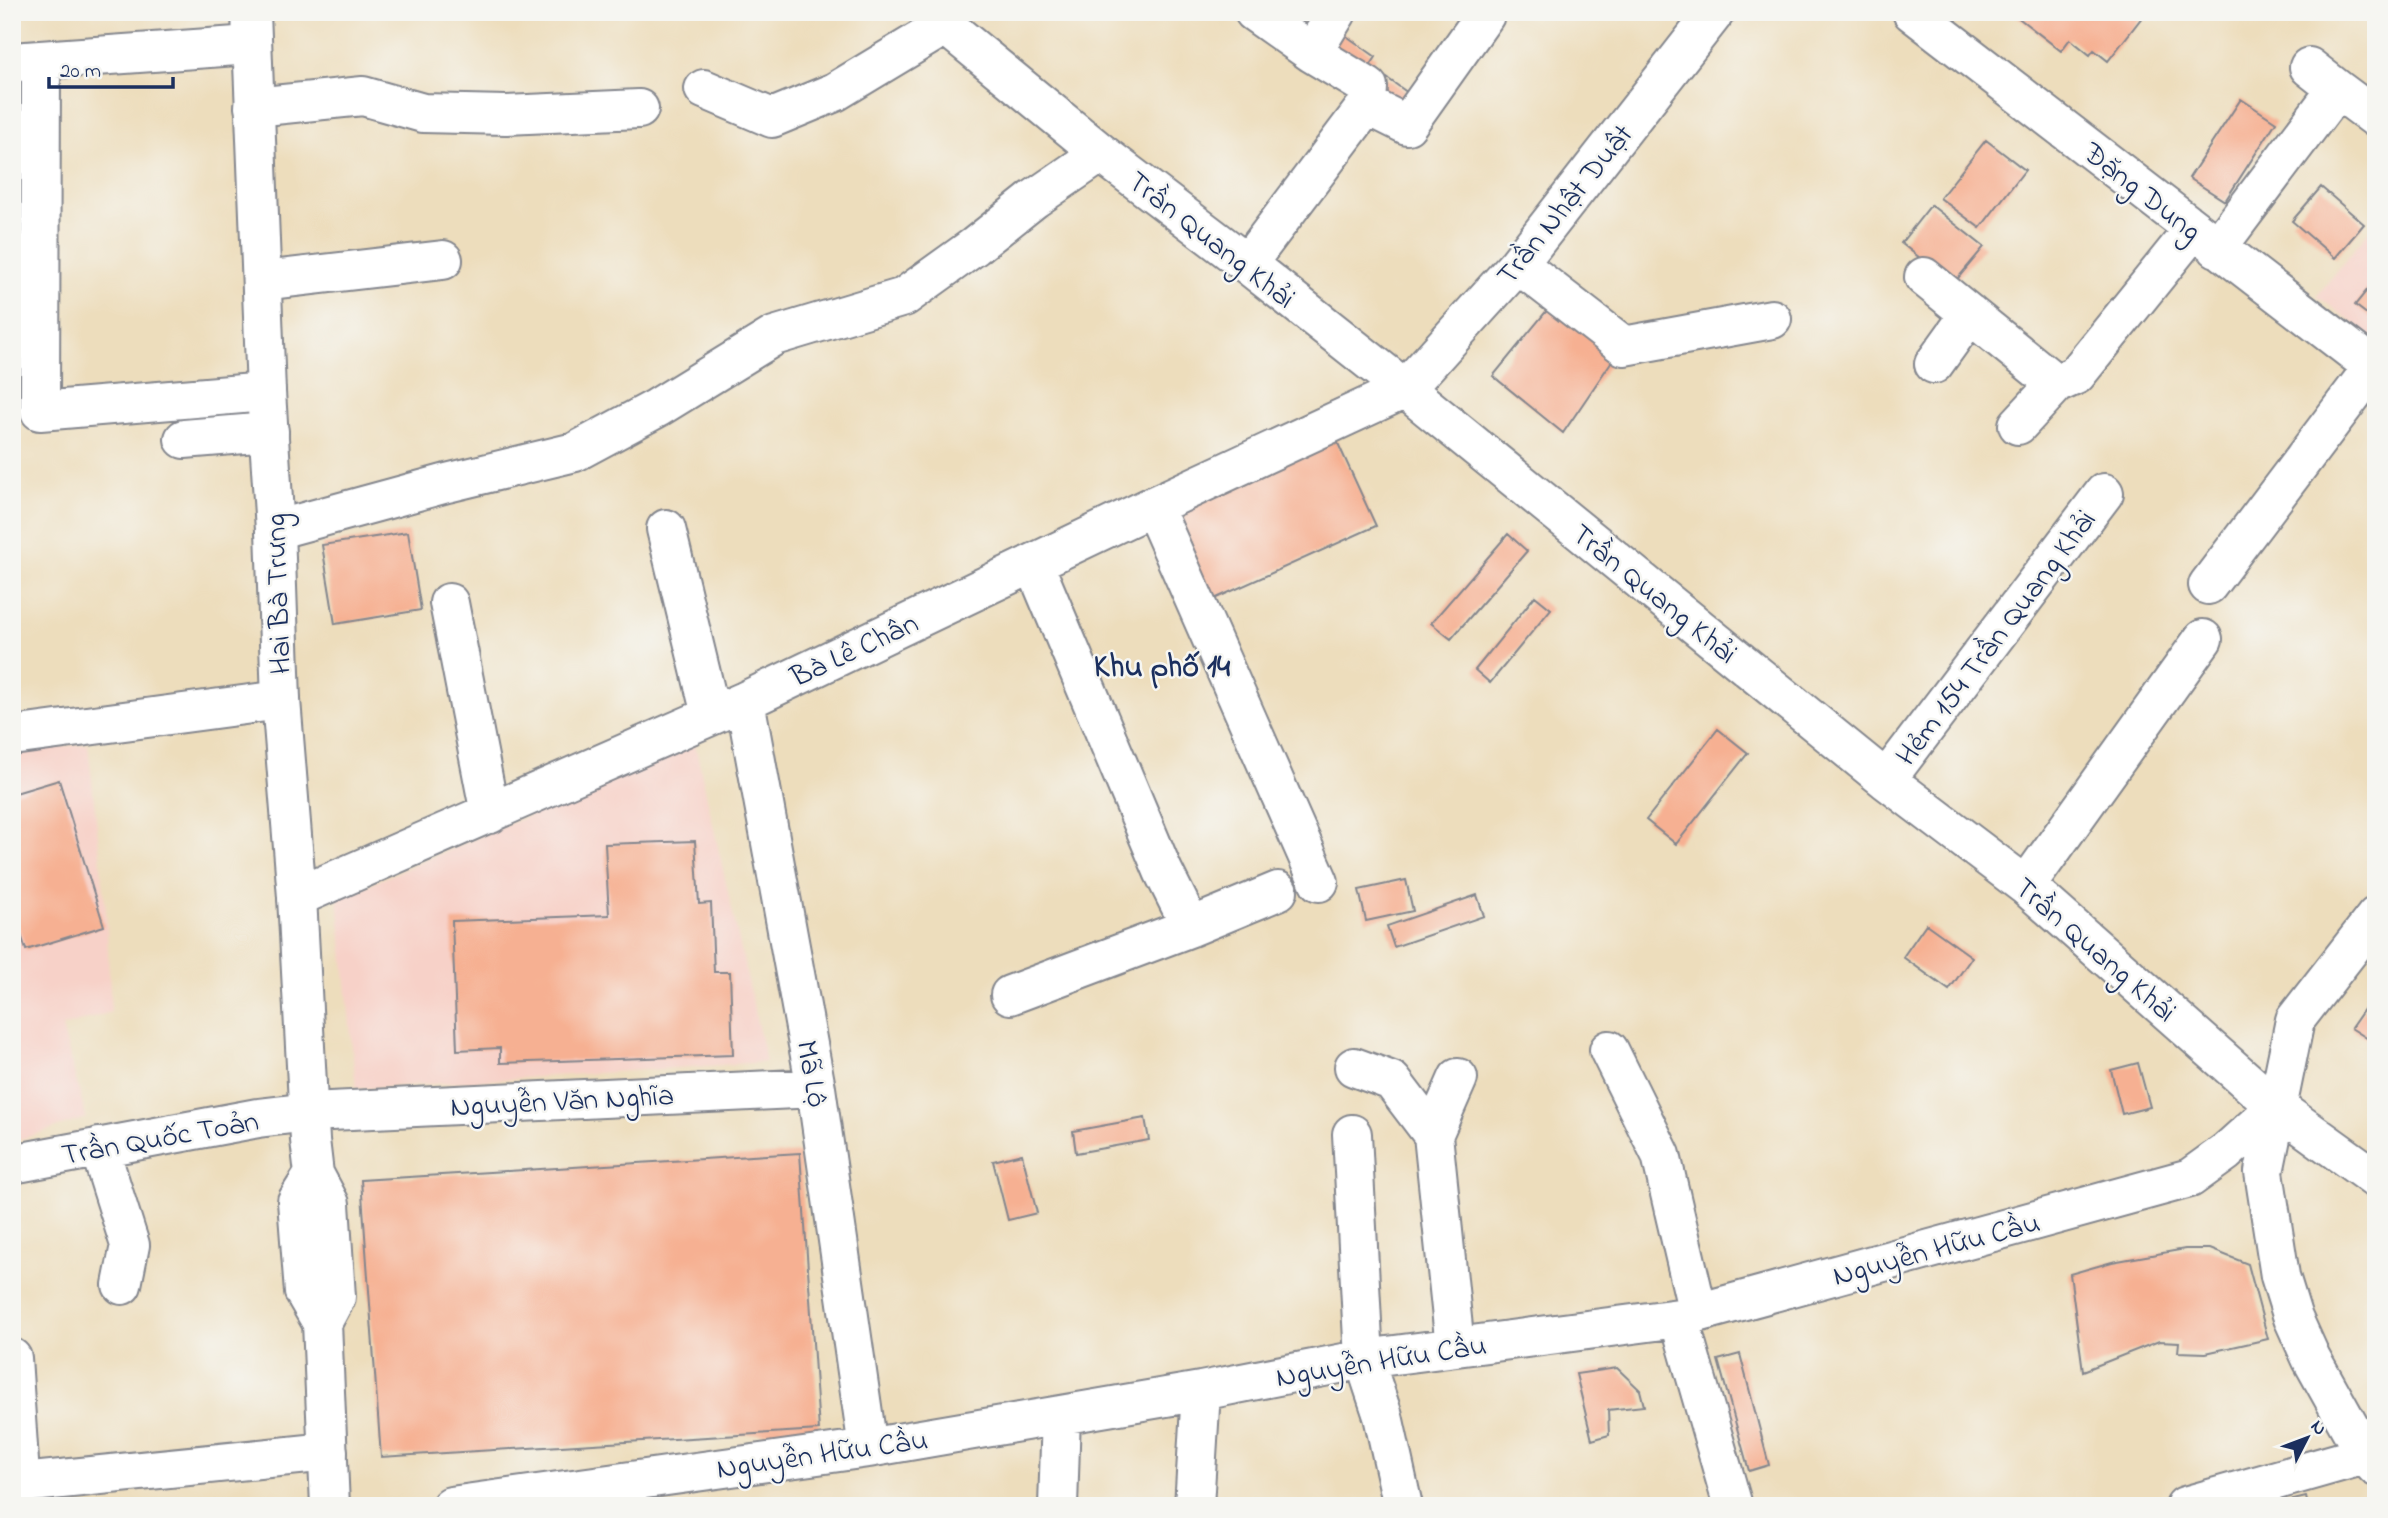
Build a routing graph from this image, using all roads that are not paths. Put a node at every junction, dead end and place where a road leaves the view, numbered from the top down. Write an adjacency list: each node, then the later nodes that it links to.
1 (1254, 12): 8 (street)
2 (1337, 12): 8 (street)
3 (1716, 12): 19 (street, Trần Nhật Duật)
4 (1912, 12): 16 (street, Đặng Dung)
5 (1485, 15): 11 (street)
6 (937, 19): 10 (street); 15 (street, Trần Quang Khải)
7 (251, 29): 9 (street); 12 (street, Hai Bà Trưng)
8 (1312, 53): 11 (street)
9 (27, 61): 28 (street)
10 (704, 89)
11 (1367, 105): 18 (street)
12 (254, 107): 13 (street); 21 (street, Hai Bà Trưng)
13 (639, 108)
14 (2376, 118): 16 (street)
15 (1101, 153): 18 (street, Trần Quang Khải); 35 (street)
16 (2205, 239): 25 (street, Đặng Dung); 26 (street)
17 (443, 260): 21 (street)
18 (1247, 264): 27 (street, Trần Quang Khải)
19 (1518, 264): 23 (street); 27 (street, Trần Nhật Duật)
20 (1924, 277): 22 (street)
21 (262, 281): 28 (street, Hai Bà Trưng)
22 (1970, 314): 24 (street); 26 (street)
23 (1772, 320)
24 (1934, 364)
25 (2375, 368): 37 (street)
26 (2056, 384): 29 (street)
27 (1405, 389): 33 (street, Bà Lê Chân); 43 (street, Trần Quang Khải)
28 (266, 392): 30 (street, Hai Bà Trưng)
29 (2018, 425)
30 (269, 432): 31 (street); 35 (street, Hai Bà Trưng)
31 (184, 439)
32 (2104, 494): 43 (street, Hẻm 154 Trần Quang Khải)
33 (1153, 506): 36 (street, Bà Lê Chân); 45 (street)
34 (667, 529): 41 (street, Mã Lộ)
35 (275, 530): 40 (street, Hai Bà Trưng)
36 (1034, 564): 41 (street, Bà Lê Chân); 50 (street)
37 (2207, 585)
38 (449, 603): 44 (street)
39 (2203, 639): 46 (street)
40 (281, 700): 42 (street); 48 (street, Hai Bà Trưng)
41 (728, 708): 44 (street, Bà Lê Chân); 55 (street, Mã Lộ)
42 (12, 736)
43 (1886, 780): 46 (street, Trần Quang Khải)
44 (490, 814): 48 (street, Bà Lê Chân)
45 (1319, 882)
46 (2026, 886): 56 (street, Trần Quang Khải)
47 (1278, 891): 50 (street)
48 (297, 897): 57 (street, Hai Bà Trưng)
49 (2376, 916): 56 (street)
50 (1191, 927): 51 (street)
51 (1010, 995)
52 (1609, 1050): 64 (street)
53 (1353, 1067): 59 (street)
54 (1458, 1078): 59 (street)
55 (816, 1088): 57 (street, Nguyễn Văn Nghĩa); 70 (street, Mã Lộ)
56 (2276, 1107): 62 (street, Trần Quang Khải); 64 (street, Nguyễn Hữu Cầu); 72 (street)
57 (309, 1112): 60 (street, Trần Quốc Toản); 71 (street, Hai Bà Trưng)
58 (1352, 1134): 67 (street)
59 (1433, 1135): 65 (street)
60 (99, 1147): 61 (street, Trần Quốc Toản); 63 (street)
61 (12, 1164)
62 (2376, 1180)
63 (122, 1284)
64 (1688, 1315): 65 (street, Nguyễn Hữu Cầu); 79 (street)
65 (1455, 1347): 67 (street, Nguyễn Hữu Cầu)
66 (12, 1358): 73 (street)
67 (1364, 1359): 68 (street, Nguyễn Hữu Cầu); 78 (street)
68 (1201, 1391): 69 (street, Nguyễn Hữu Cầu); 77 (street)
69 (1061, 1415): 70 (street, Nguyễn Hữu Cầu); 76 (street)
70 (868, 1448): 75 (street, Nguyễn Hữu Cầu)
71 (328, 1452): 73 (street); 74 (street, Hai Bà Trưng)
72 (2370, 1461): 80 (street)
73 (18, 1491)
74 (330, 1506)
75 (451, 1506)
76 (1058, 1506)
77 (1194, 1506)
78 (1403, 1506)
79 (1734, 1506)
80 (2185, 1506)

